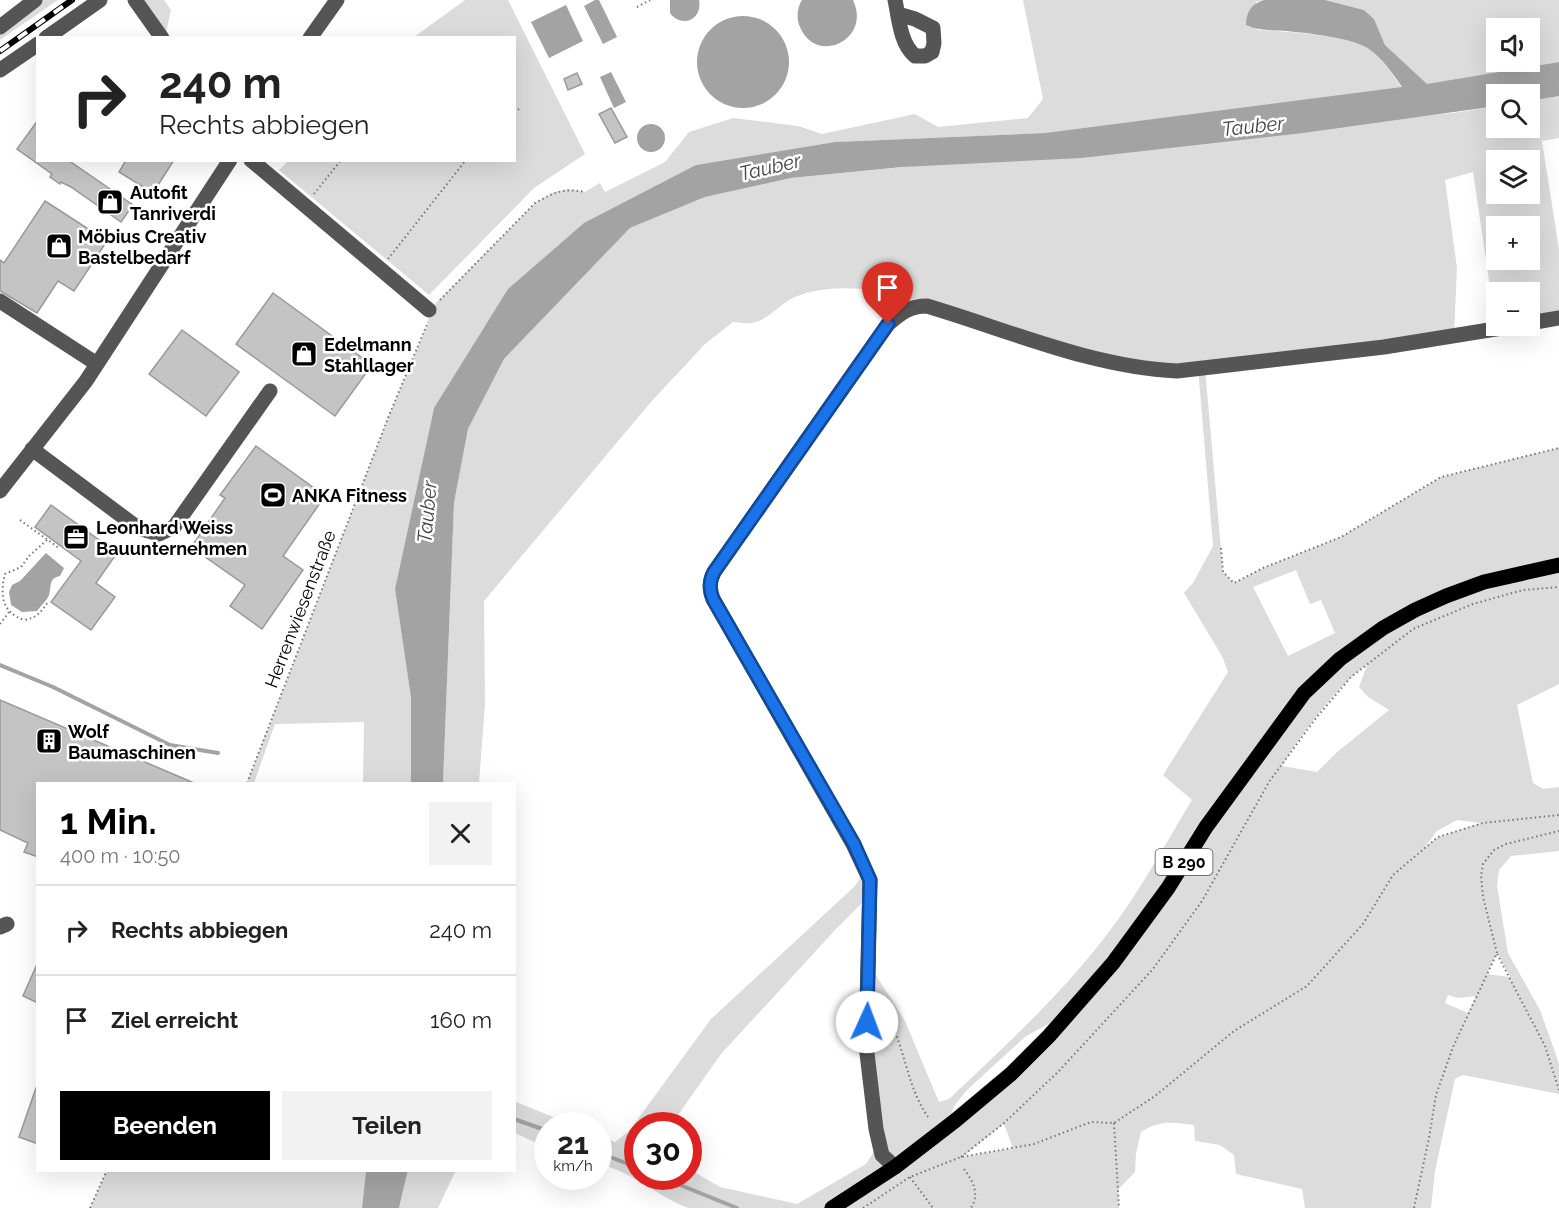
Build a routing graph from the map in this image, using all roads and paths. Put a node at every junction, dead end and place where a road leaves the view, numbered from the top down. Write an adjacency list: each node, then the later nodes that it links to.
1 (35, 0): 7 (street)
2 (100, 0): 8 (street)
3 (135, 0): 9 (street)
4 (337, 0): 10 (street)
5 (650, 0): 6 (path)
6 (637, 7)
7 (0, 27)
8 (49, 36)
9 (161, 36)
10 (311, 36)
11 (36, 45): 12 (street)
12 (0, 70)
13 (519, 109): 14 (path)
14 (516, 111)
15 (229, 162): 27 (street)
16 (253, 162): 20 (street)
17 (339, 162): 20 (path)
18 (464, 162): 21 (path)
19 (585, 192): 23 (path)
20 (304, 205): 21 (street)
21 (380, 268): 23 (street)
22 (0, 301): 27 (street)
23 (429, 310): 41 (path, Herrenwiesenstraße)
24 (1559, 318): 25 (street)
25 (1540, 321)
26 (1486, 331): 50 (street)
27 (97, 364): 30 (street)
28 (270, 391): 30 (street)
29 (1559, 448): 35 (path)
30 (32, 449): 31 (street)
31 (0, 491)
32 (20, 520): 33 (path)
33 (47, 540): 34 (path); 39 (path)
34 (59, 548)
35 (1221, 548)
36 (1559, 565): 50 (main road, B 290)
37 (1559, 588): 49 (path)
38 (48, 602): 39 (path)
39 (10, 612): 40 (path)
40 (0, 624)
41 (247, 782)
42 (1559, 815): 48 (path)
43 (1559, 831): 44 (path)
44 (1497, 953): 46 (path); 60 (path)
45 (879, 998): 47 (path)
46 (1559, 1090)
47 (928, 1117)
48 (1114, 1123): 49 (path); 59 (path)
49 (961, 1157): 53 (path)
50 (895, 1167): 55 (main road, B 290)
51 (964, 1169): 58 (path)
52 (106, 1172): 54 (path)
53 (910, 1177): 56 (path); 57 (path)
54 (90, 1208)
55 (832, 1208)
56 (863, 1208)
57 (933, 1208)
58 (971, 1208)
59 (1119, 1208)
60 (1414, 1208)

